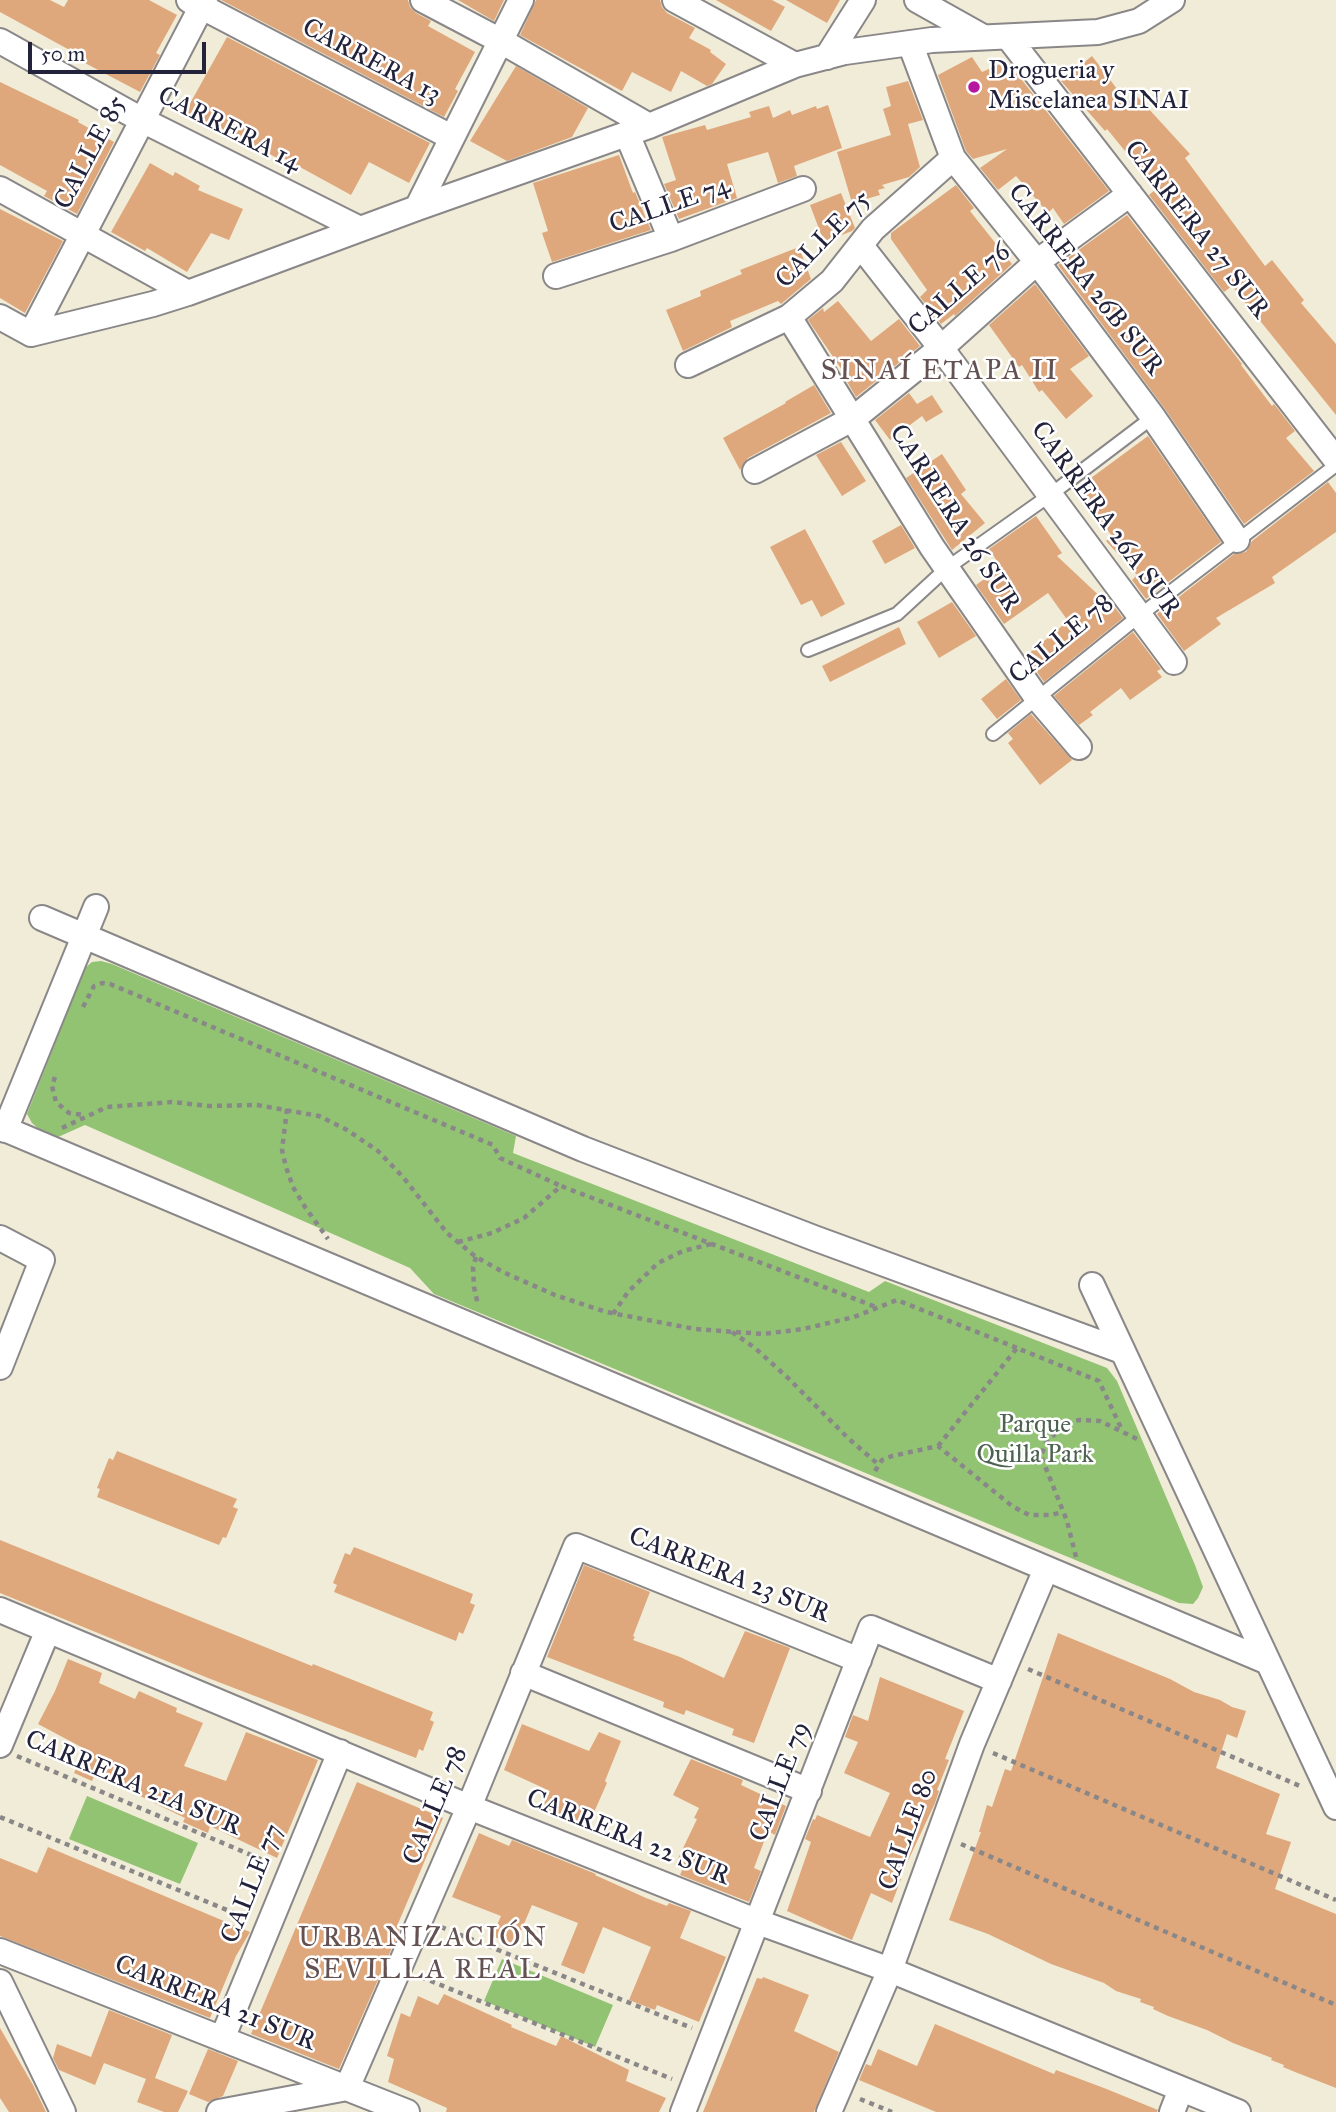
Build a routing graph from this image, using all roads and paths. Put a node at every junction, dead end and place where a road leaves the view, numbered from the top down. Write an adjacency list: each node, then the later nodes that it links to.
1 (423, 0): 11 (street)
2 (521, 0): 11 (street)
3 (675, 0): 14 (street)
4 (863, 0): 13 (street)
5 (917, 0): 8 (street)
6 (1171, 0): 9 (street)
7 (198, 2): 15 (street, CALLE 85); 17 (street, CARRERA 13)
8 (983, 37): 9 (street); 12 (street)
9 (1008, 37): 21 (street, CARRERA 27 SUR)
10 (0, 41): 15 (street, CARRERA 14)
11 (501, 41): 16 (street); 17 (street)
12 (909, 43): 13 (street); 18 (street, CARRERA 26B SUR)
13 (827, 57): 14 (street)
14 (795, 65): 16 (street)
15 (142, 120): 23 (street, CARRERA 14); 24 (street, CALLE 85)
16 (638, 130): 22 (street); 25 (street)
17 (451, 138): 22 (street)
18 (953, 158): 26 (street, CALLE 75); 27 (street, CARRERA 26B SUR)
19 (0, 189): 24 (street)
20 (803, 189): 25 (street, CALLE 74)
21 (1130, 194): 27 (street, CALLE 76); 37 (street, CARRERA 27 SUR)
22 (417, 208): 23 (street)
23 (360, 229): 29 (street)
24 (83, 233): 29 (street); 32 (street, CALLE 85)
25 (671, 239): 28 (street, CALLE 74)
26 (861, 246): 31 (street, CALLE 75); 33 (street, CARRERA 26A SUR)
27 (1037, 262): 33 (street, CALLE 76); 35 (street, CARRERA 26B SUR)
28 (556, 276)
29 (188, 293): 32 (street)
30 (0, 317): 32 (street)
31 (789, 317): 34 (street, CALLE 75); 36 (street, CARRERA 26 SUR)
32 (31, 334)
33 (941, 348): 36 (street, CALLE 76); 39 (street, CARRERA 26A SUR)
34 (688, 365)
35 (1153, 417): 39 (lane); 40 (street, CARRERA 26B SUR)
36 (854, 418): 38 (street, CALLE 76); 41 (street, CARRERA 26 SUR)
37 (1336, 463): 40 (lane, CALLE 78)
38 (755, 471)
39 (1050, 495): 41 (lane); 42 (street, CARRERA 26A SUR)
40 (1237, 540): 42 (lane, CALLE 78)
41 (947, 568): 43 (lane); 45 (street, CARRERA 26 SUR)
42 (1139, 616): 44 (street, CARRERA 26A SUR); 45 (lane, CALLE 78)
43 (808, 650)
44 (1174, 662)
45 (1037, 698): 46 (lane, CALLE 78); 47 (street, CARRERA 26 SUR)
46 (993, 734)
47 (1079, 747)
48 (96, 907): 50 (street)
49 (41, 918): 50 (street)
50 (84, 936): 55 (street); 69 (street)
51 (79, 1017): 57 (path)
52 (58, 1066): 54 (path)
53 (287, 1109): 54 (path); 59 (path); 61 (path)
54 (85, 1116): 56 (path)
55 (3, 1128): 56 (street)
56 (35, 1142): 66 (street)
57 (561, 1186): 59 (path); 60 (path)
58 (0, 1238): 70 (street)
59 (457, 1242): 62 (path)
60 (712, 1244): 64 (path); 65 (path)
61 (334, 1248)
62 (476, 1257): 65 (path); 66 (path)
63 (1092, 1286): 69 (street)
64 (878, 1307): 67 (path); 68 (path)
65 (612, 1314): 67 (path)
66 (485, 1332): 75 (street)
67 (732, 1332): 74 (path)
68 (1017, 1348): 71 (path); 72 (path)
69 (1122, 1351): 73 (street)
70 (0, 1367)
71 (1122, 1430): 73 (path); 76 (path)
72 (938, 1446): 74 (path); 76 (path)
73 (1173, 1458): 83 (street)
74 (879, 1465): 75 (path)
75 (862, 1491): 78 (street)
76 (1063, 1512): 79 (path)
77 (576, 1546): 82 (street, CARRERA 23 SUR); 85 (street, CALLE 78)
78 (1046, 1569): 79 (street); 84 (street, CALLE 80)
79 (1084, 1585): 83 (street)
80 (0, 1611): 81 (street, CARRERA 22 SUR)
81 (48, 1630): 87 (street); 88 (street, CARRERA 22 SUR)
82 (859, 1660): 84 (street, CALLE 79); 89 (street, CALLE 79)
83 (1268, 1662): 90 (street)
84 (1003, 1671): 86 (street, CALLE 80); 90 (path)
85 (523, 1673): 89 (street); 91 (street, CALLE 78)
86 (972, 1744): 93 (street, CALLE 80); 95 (path)
87 (6, 1750): 94 (path, CARRERA 21A SUR)
88 (340, 1752): 91 (street, CARRERA 22 SUR); 94 (street, CALLE 77)
89 (809, 1791): 97 (street, CALLE 79)
90 (1334, 1804)
91 (469, 1807): 96 (street, CALLE 78); 97 (street, CARRERA 22 SUR)
92 (0, 1818): 98 (path)
93 (939, 1835): 101 (street, CALLE 80); 103 (path)
94 (289, 1871): 98 (street, CALLE 77)
95 (1336, 1900)
96 (421, 1919): 100 (street, CALLE 78); 104 (path)
97 (758, 1922): 101 (street, CARRERA 22 SUR); 104 (street, CALLE 79)
98 (267, 1927): 105 (street, CALLE 77)
99 (0, 1951): 105 (street, CARRERA 21 SUR)
100 (399, 1968): 106 (path); 107 (street, CALLE 78)
101 (890, 1970): 108 (street, CARRERA 22 SUR); 109 (street, CALLE 80)
102 (0, 1982): 110 (street)
103 (1336, 2005)
104 (713, 2036): 106 (street, CALLE 79)
105 (222, 2039): 107 (street, CARRERA 21 SUR)
106 (692, 2087): 113 (street, CALLE 79)
107 (347, 2088): 111 (street); 112 (street, CARRERA 21 SUR)
108 (1181, 2089): 115 (street); 116 (street, CARRERA 22 SUR)
109 (834, 2101): 114 (path)
110 (63, 2112)
111 (219, 2112)
112 (407, 2112)
113 (682, 2112)
114 (892, 2112)
115 (1172, 2112)
116 (1238, 2112)

